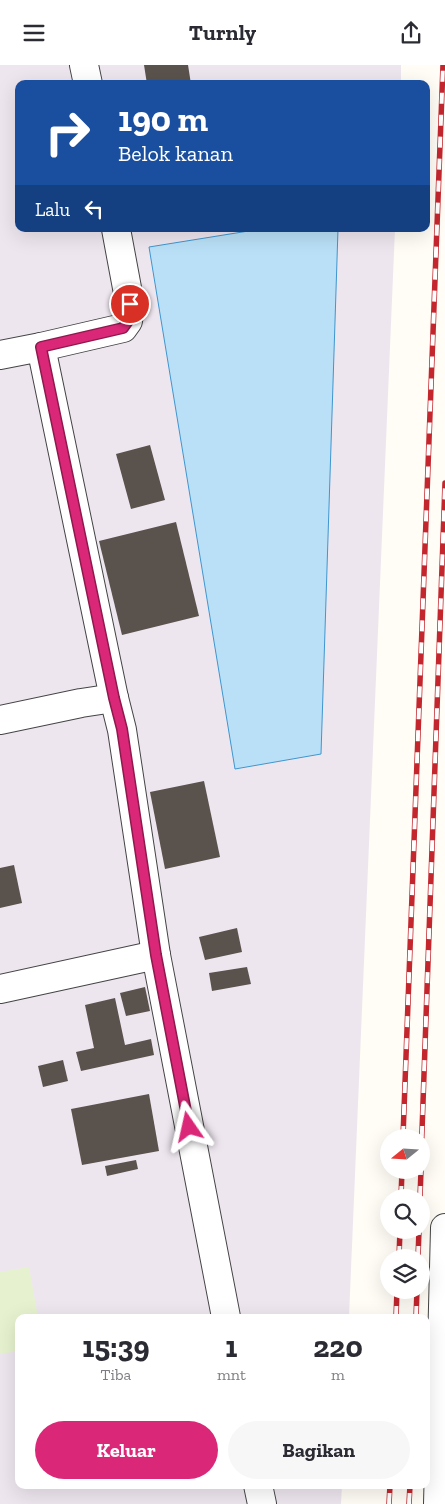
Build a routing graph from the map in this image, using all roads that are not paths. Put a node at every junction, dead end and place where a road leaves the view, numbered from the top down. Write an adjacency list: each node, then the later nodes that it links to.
1 (84, 65): 2 (street)
2 (87, 80)
3 (117, 232): 4 (street)
4 (41, 347): 5 (street); 6 (street)
5 (0, 355)
6 (114, 698): 7 (street); 8 (street)
7 (0, 720)
8 (156, 955): 9 (street); 11 (street)
9 (0, 989)
10 (445, 1227): 14 (street)
11 (225, 1314)
12 (259, 1489): 13 (street)
13 (262, 1504)
14 (438, 1504)

